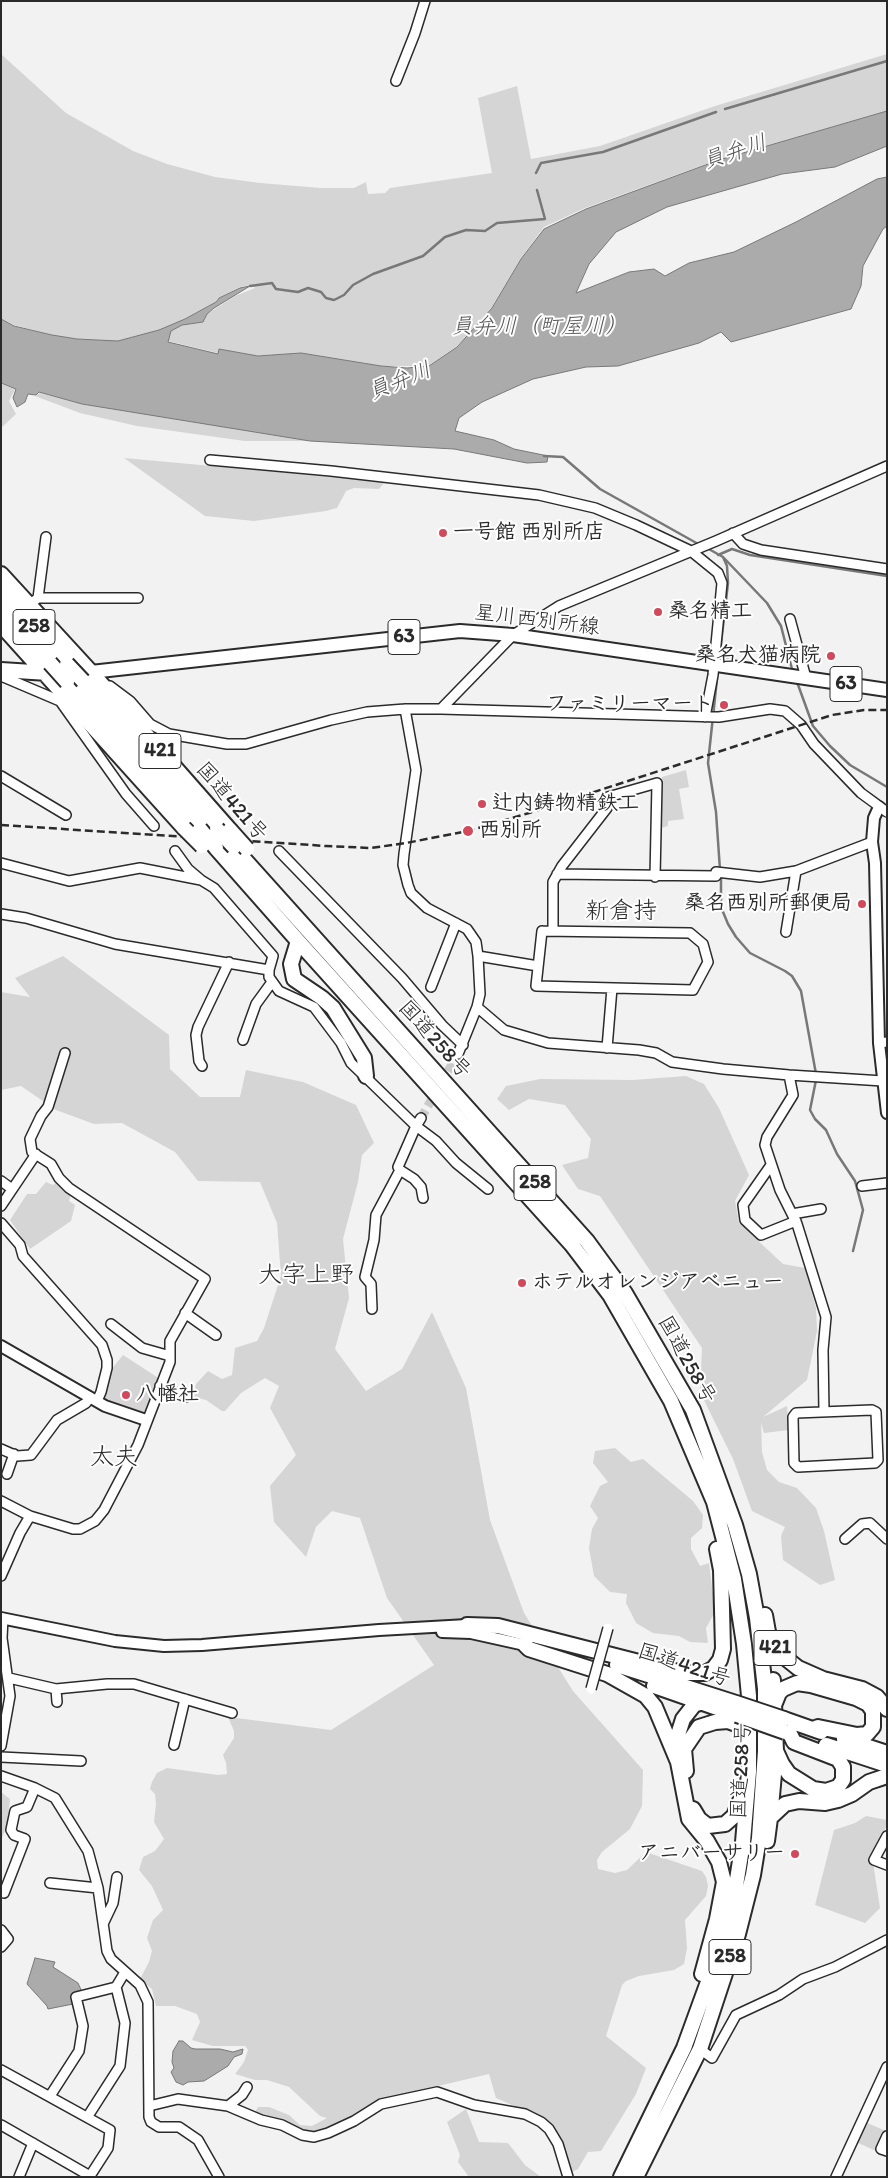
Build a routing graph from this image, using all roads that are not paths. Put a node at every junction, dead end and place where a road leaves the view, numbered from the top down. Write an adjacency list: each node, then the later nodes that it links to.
1 (425, 1): 2 (street)
2 (396, 81)
3 (210, 460): 7 (street)
4 (887, 466): 5 (street)
5 (733, 533): 7 (street); 8 (street)
6 (46, 537): 12 (street)
7 (692, 551): 16 (street); 17 (street)
8 (887, 569)
9 (1, 574): 12 (highway)
10 (1, 590): 21 (highway, 国道258号 / 258, bridge)
11 (138, 598): 12 (street)
12 (33, 601): 21 (highway)
13 (1, 608): 18 (highway, 国道258号 / 258)
14 (790, 619): 22 (street)
15 (1, 624): 18 (highway)
16 (513, 635): 17 (main road, 星川西別所線 / 63); 21 (main road, 星川西別所線 / 63); 25 (street)
17 (717, 665): 22 (main road, 星川西別所線 / 63); 26 (street)
18 (47, 668): 19 (highway); 21 (highway); 39 (highway, 421, bridge); 39 (highway, 国道258号 / 258, bridge)
19 (1, 670)
20 (1, 676): 30 (street)
21 (87, 676): 24 (street); 97 (highway, 国道258号 / 258, bridge)
22 (806, 678): 23 (main road, 星川西別所線 / 63)
23 (887, 690)
24 (405, 709): 25 (street); 41 (street)
25 (441, 709): 26 (street)
26 (706, 717): 28 (street)
27 (1, 776): 29 (street)
28 (883, 809): 31 (street)
29 (66, 815)
30 (154, 826)
31 (872, 842): 35 (street); 54 (street)
32 (175, 851): 38 (street)
33 (279, 851): 55 (street)
34 (1, 863): 38 (street)
35 (796, 871): 37 (street); 43 (street)
36 (557, 874): 37 (street); 37 (street); 42 (street)
37 (655, 877)
38 (201, 880): 48 (street)
39 (254, 891): 44 (highway, 国道258号 / 258)
40 (1, 914): 46 (street)
41 (456, 923): 45 (street); 50 (street)
42 (553, 930): 47 (street); 51 (street)
43 (786, 932)
44 (298, 941): 61 (highway); 95 (highway, 国道258号 / 258)
45 (478, 956): 47 (street); 52 (street)
46 (229, 962): 48 (street); 59 (street)
47 (538, 966): 51 (street)
48 (270, 970): 49 (street)
49 (272, 982): 53 (street); 61 (street)
50 (432, 987)
51 (612, 988): 56 (street)
52 (477, 1007): 55 (street); 56 (street)
53 (243, 1040)
54 (883, 1043): 62 (street)
55 (463, 1045): 58 (street)
56 (607, 1048): 60 (street)
57 (65, 1053): 65 (street)
58 (458, 1054)
59 (202, 1066)
60 (789, 1075): 62 (street); 66 (street)
61 (366, 1076): 64 (street)
62 (883, 1080): 63 (street)
63 (887, 1113)
64 (418, 1122): 67 (street); 72 (street)
65 (36, 1154): 71 (street); 79 (street)
66 (771, 1165): 76 (street); 76 (street)
67 (400, 1170): 73 (street); 78 (street)
68 (1, 1181): 71 (street)
69 (887, 1183): 70 (street)
70 (862, 1186)
71 (12, 1189): 74 (street)
72 (488, 1189)
73 (423, 1198)
74 (1, 1206)
75 (821, 1210): 76 (street)
76 (794, 1218): 87 (street)
77 (1, 1223): 86 (street)
78 (372, 1309)
79 (186, 1313): 81 (street); 83 (street)
80 (111, 1324): 83 (street)
81 (216, 1335)
82 (1, 1346): 86 (street)
83 (170, 1356): 84 (street)
84 (160, 1386): 85 (street); 88 (street)
85 (186, 1397)
86 (93, 1399): 88 (street); 92 (street)
87 (824, 1412): 89 (street); 89 (street)
88 (146, 1420): 96 (street)
89 (876, 1427): 90 (street)
90 (887, 1427)
91 (1, 1450): 92 (street)
92 (14, 1454): 93 (street)
93 (7, 1474)
94 (1, 1501): 96 (street)
95 (714, 1502): 102 (highway); 128 (highway, 国道258号 / 258)
96 (30, 1516): 100 (street)
97 (735, 1525): 105 (highway, 421); 145 (highway, 国道258号 / 258)
98 (845, 1539): 99 (street)
99 (887, 1539)
100 (1, 1576)
101 (2, 1618): 104 (street); 107 (street)
102 (467, 1625): 104 (street); 110 (highway, 国道421号)
103 (608, 1628): 108 (street, bridge)
104 (379, 1630): 106 (street)
105 (768, 1632): 114 (highway); 115 (highway, 421)
106 (525, 1645): 113 (highway, 国道421号); 126 (highway)
107 (9, 1678): 109 (street); 121 (street)
108 (591, 1689)
109 (56, 1690): 111 (street); 112 (street)
110 (716, 1697): 113 (highway); 117 (highway, 国道421号)
111 (185, 1699): 116 (street); 120 (street)
112 (57, 1702)
113 (700, 1703): 117 (highway, 国道421号); 126 (highway)
114 (775, 1703): 119 (highway); 122 (highway)
115 (887, 1708)
116 (232, 1713)
117 (736, 1714): 118 (highway, 国道421号, bridge); 118 (highway, 国道421号, bridge); 128 (highway)
118 (786, 1728): 119 (highway, 国道421号); 122 (highway); 127 (highway, 国道421号)
119 (813, 1729): 123 (highway, 国道421号)
120 (174, 1745)
121 (1, 1746)
122 (776, 1752): 132 (highway)
123 (887, 1753)
124 (1, 1757): 125 (street)
125 (81, 1761)
126 (678, 1762): 157 (highway)
127 (887, 1765)
128 (749, 1772): 157 (highway, 国道258号 / 258)
129 (1, 1776): 131 (street)
130 (887, 1776): 132 (highway)
131 (35, 1788): 137 (street); 138 (street)
132 (770, 1818): 145 (highway)
133 (887, 1836): 134 (street)
134 (887, 1865)
135 (117, 1877): 139 (street)
136 (50, 1883): 137 (street)
137 (98, 1888): 139 (street)
138 (4, 1893)
139 (104, 1922): 143 (street)
140 (1, 1930): 142 (street)
141 (887, 1940): 145 (street)
142 (1, 1947)
143 (125, 1972): 144 (street); 150 (street)
144 (116, 1987): 149 (street); 152 (street)
145 (700, 2050): 157 (highway, 国道258号 / 258)
146 (887, 2067): 161 (street)
147 (1, 2070): 149 (street)
148 (247, 2087): 151 (street)
149 (50, 2096): 152 (street)
150 (149, 2106): 151 (street); 159 (street)
151 (228, 2106): 160 (street)
152 (88, 2116): 155 (street)
153 (1, 2125): 155 (street)
154 (887, 2136): 156 (street)
155 (33, 2143): 158 (street)
156 (887, 2151)
157 (627, 2174)
158 (19, 2177)
159 (219, 2177)
160 (568, 2177)
161 (836, 2177)

